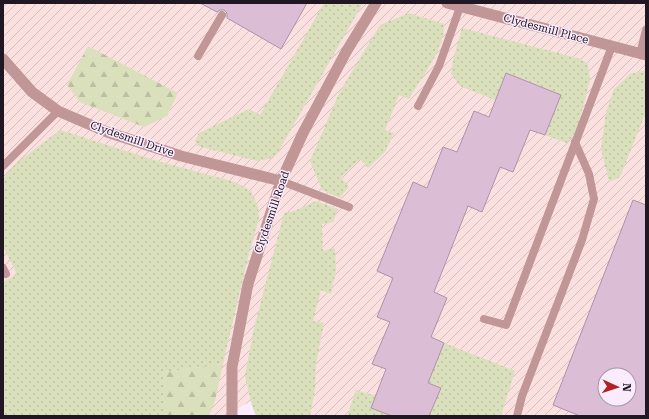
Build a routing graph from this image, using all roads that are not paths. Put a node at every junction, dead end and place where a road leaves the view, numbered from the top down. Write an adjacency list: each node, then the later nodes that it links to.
1 (376, 3): 14 (street, Clydesmill Road)
2 (447, 3): 3 (street, Clydesmill Place)
3 (460, 7): 6 (street, Clydesmill Place); 10 (lane)
4 (222, 15): 8 (lane)
5 (646, 30): 7 (lane)
6 (612, 46): 7 (street, Clydesmill Place); 12 (lane)
7 (643, 55)
8 (198, 56)
9 (3, 59): 11 (street, Clydesmill Drive)
10 (418, 106)
11 (58, 111): 13 (lane); 14 (street, Clydesmill Drive)
12 (575, 142): 16 (lane); 18 (lane)
13 (3, 166)
14 (280, 181): 15 (lane); 17 (street, Clydesmill Road)
15 (349, 207)
16 (484, 319)
17 (232, 416)
18 (517, 416)

